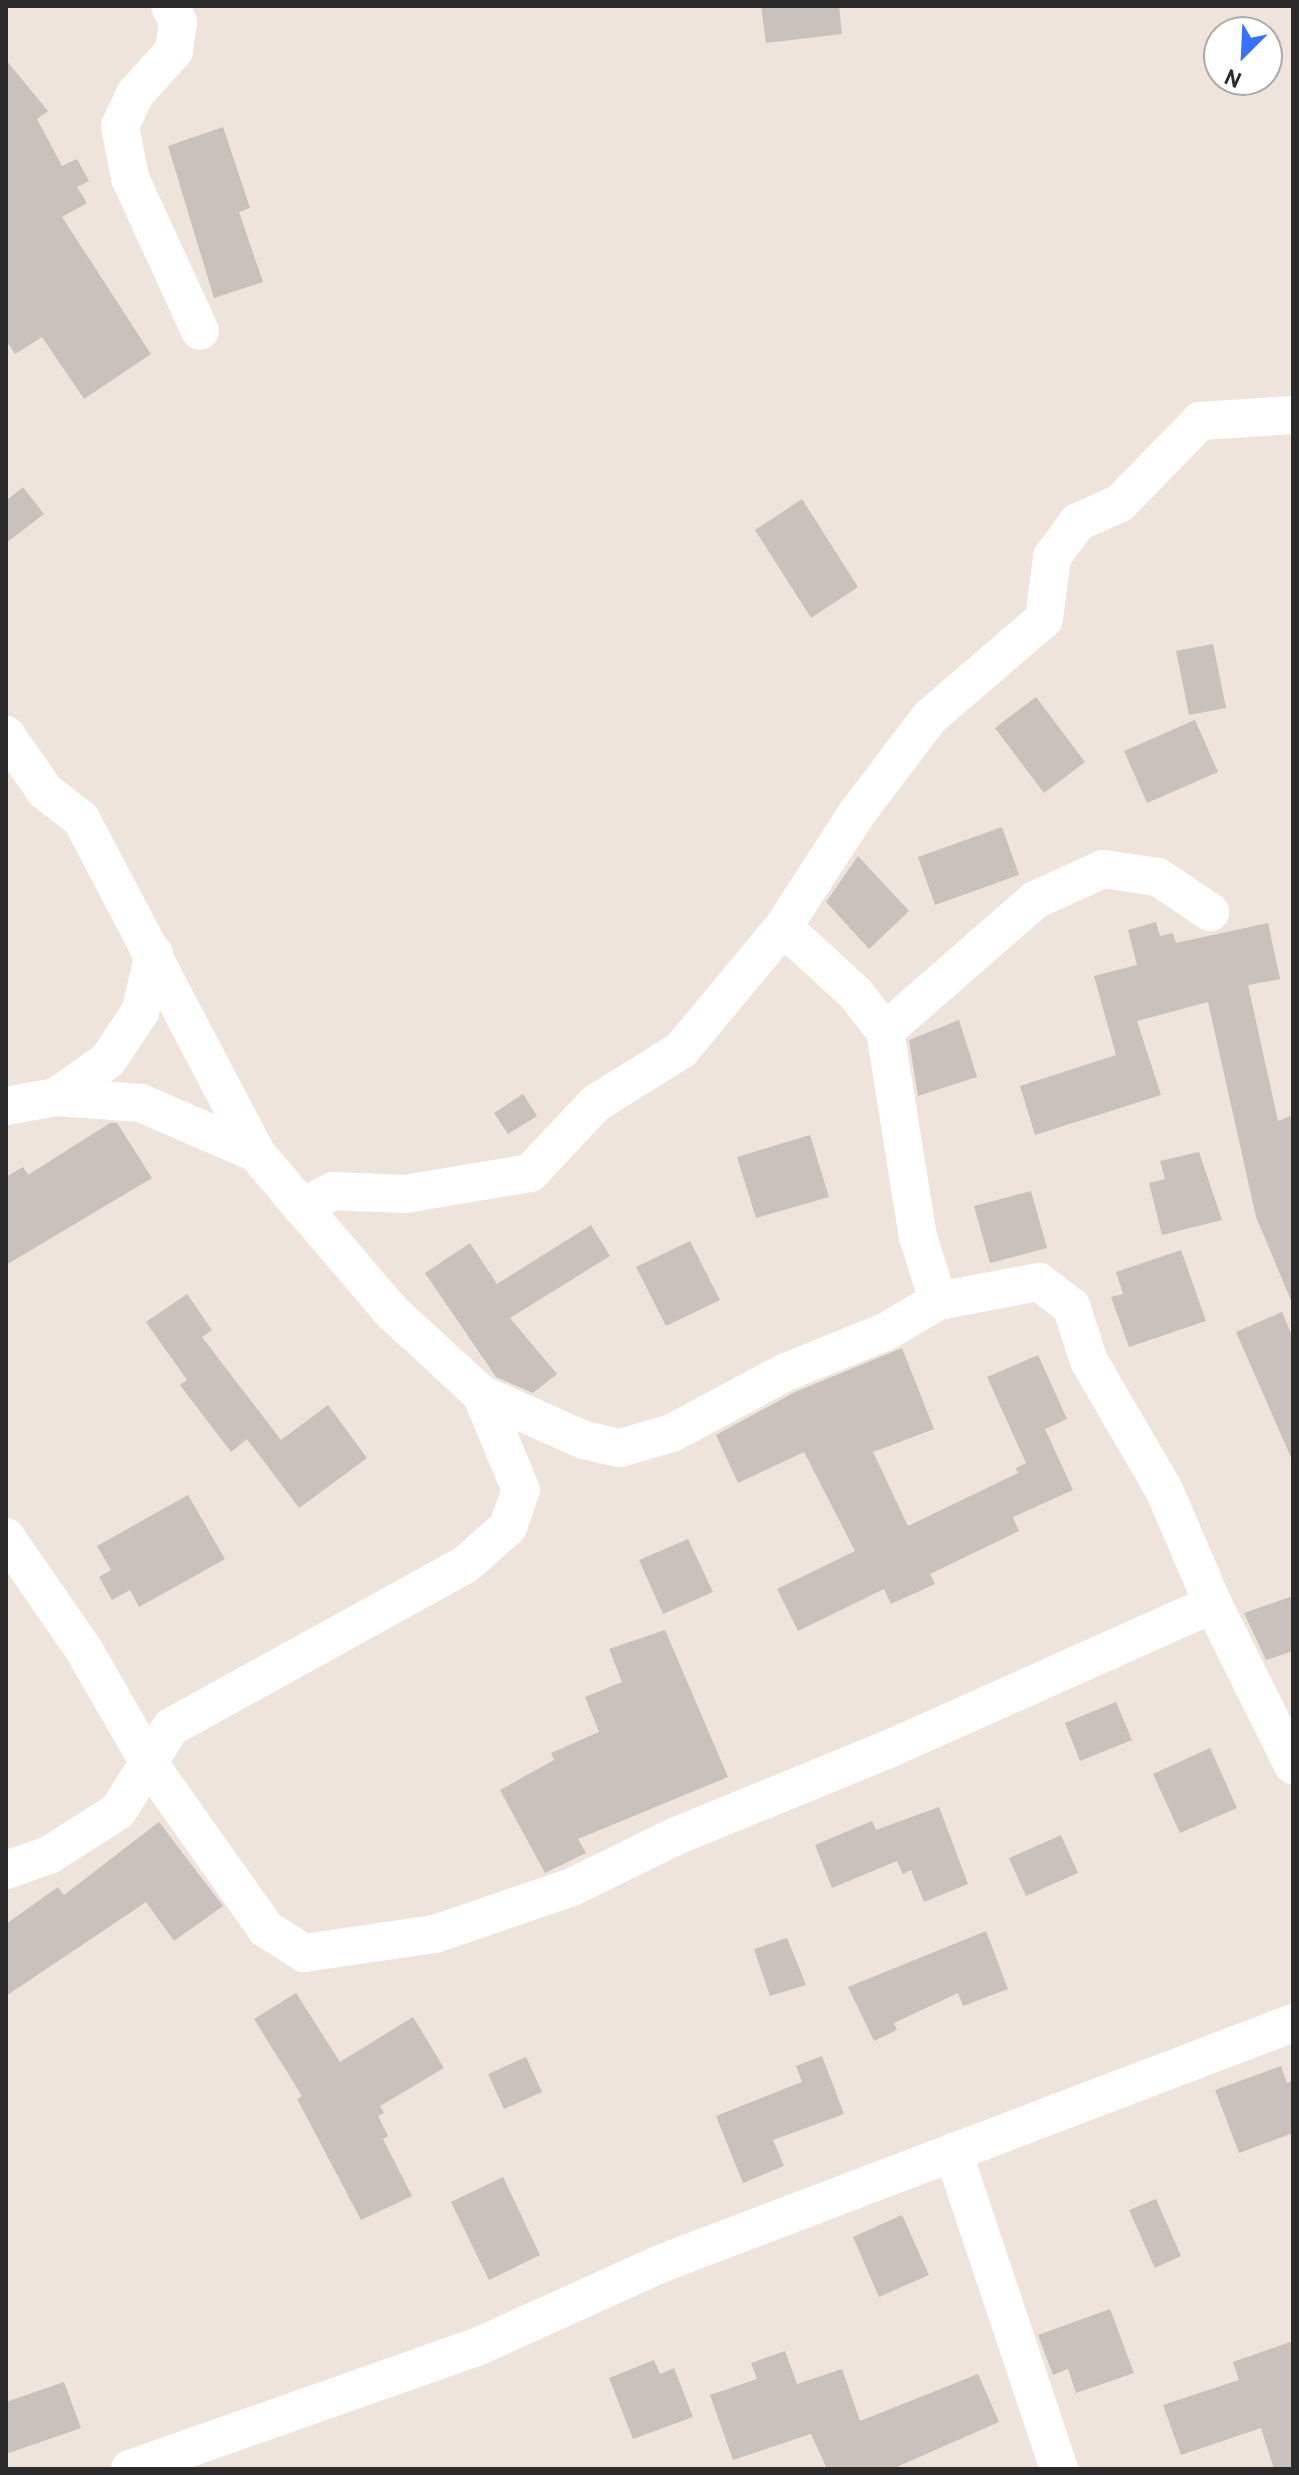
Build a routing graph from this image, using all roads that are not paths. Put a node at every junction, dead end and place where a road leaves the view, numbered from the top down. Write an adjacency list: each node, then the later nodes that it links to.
1 (170, 6): 2 (street)
2 (200, 331)
3 (1293, 415): 6 (street)
4 (6, 735): 7 (street)
5 (1210, 912): 8 (street)
6 (783, 927): 8 (street); 12 (street)
7 (154, 954): 9 (street); 11 (street)
8 (885, 1031): 13 (street)
9 (56, 1097): 10 (street); 11 (street)
10 (6, 1106)
11 (256, 1153): 12 (street)
12 (302, 1208): 14 (street)
13 (938, 1301): 14 (street); 16 (street)
14 (481, 1394): 17 (street)
15 (6, 1537): 17 (street)
16 (1213, 1604): 17 (street); 18 (street)
17 (150, 1765): 19 (street)
18 (1293, 1765)
19 (6, 1870)
20 (1293, 2023): 21 (street)
21 (953, 2152): 22 (street); 23 (street)
22 (130, 2469)
23 (1059, 2469)

